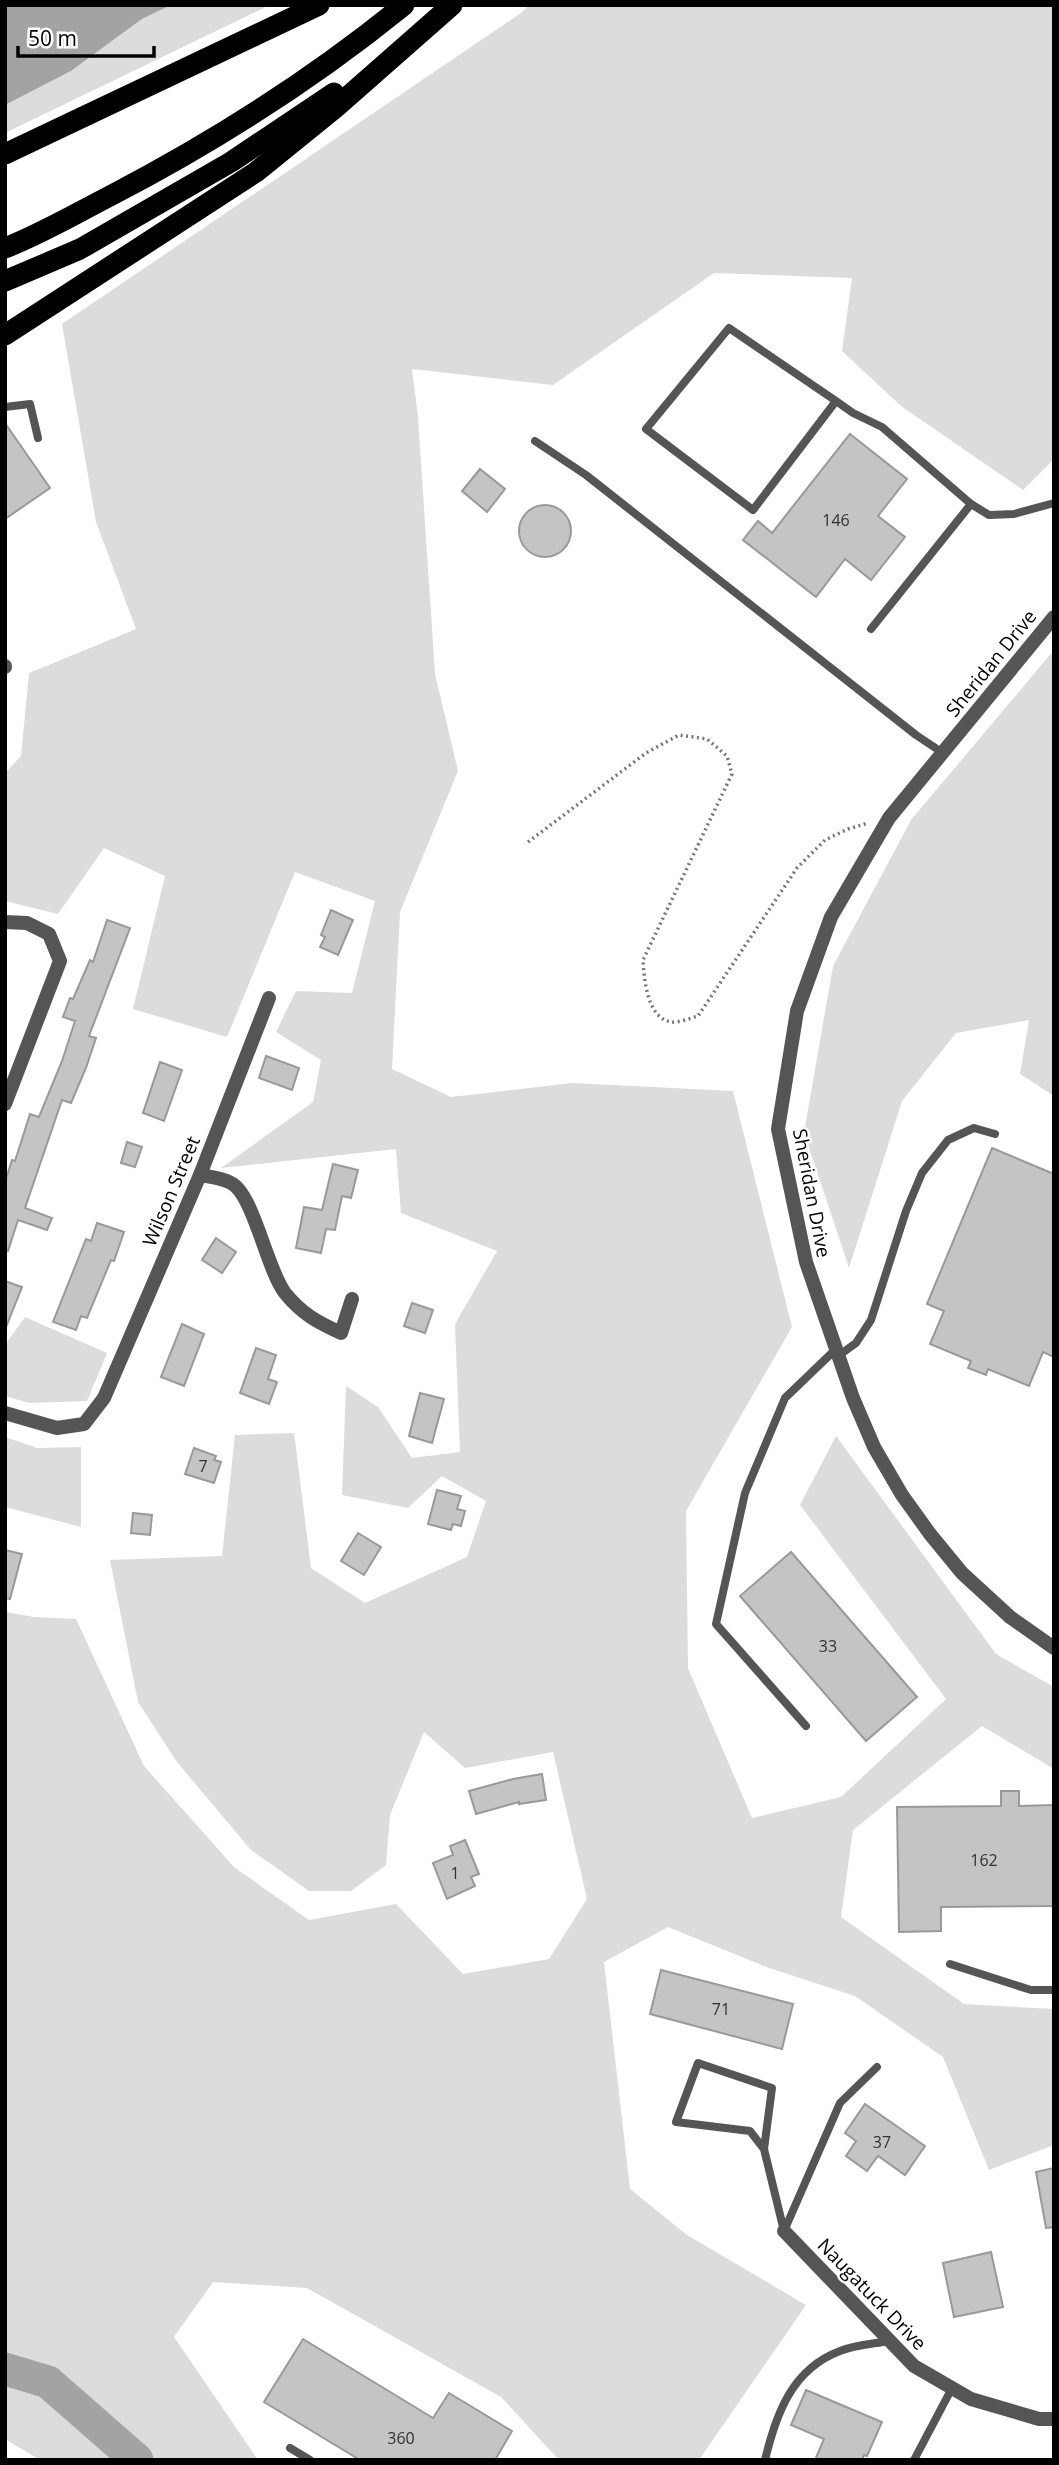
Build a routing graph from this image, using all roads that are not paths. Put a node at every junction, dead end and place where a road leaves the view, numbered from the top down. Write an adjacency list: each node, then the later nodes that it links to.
1 (319, 5): 4 (highway)
2 (404, 5): 5 (highway)
3 (452, 5): 6 (highway); 7 (highway)
4 (5, 154)
5 (5, 248)
6 (5, 281)
7 (5, 335)
8 (836, 401): 8 (lane); 13 (lane)
9 (5, 407): 10 (lane)
10 (38, 438)
11 (535, 441): 16 (lane)
12 (1054, 503): 13 (lane)
13 (971, 504): 15 (lane)
14 (1054, 617): 16 (street, Sheridan Drive)
15 (871, 629)
16 (943, 752): 23 (street, Sheridan Drive)
17 (5, 922): 19 (street)
18 (269, 998): 21 (street, Wilson Street)
19 (5, 1104)
20 (995, 1134): 23 (lane)
21 (200, 1175): 22 (street); 24 (street, Wilson Street)
22 (352, 1299)
23 (837, 1352): 25 (street, Sheridan Drive); 26 (lane)
24 (5, 1413)
25 (1054, 1647)
26 (806, 1726)
27 (950, 1964): 28 (lane)
28 (1054, 1990)
29 (877, 2067): 31 (lane)
30 (764, 2149): 30 (lane); 31 (lane)
31 (784, 2231): 32 (street, Naugatuck Drive)
32 (889, 2341): 33 (street, Naugatuck Drive); 37 (lane)
33 (952, 2388): 34 (street, Naugatuck Drive); 38 (lane)
34 (1054, 2419)
35 (290, 2448): 36 (lane)
36 (310, 2460)
37 (765, 2460)
38 (914, 2460)

